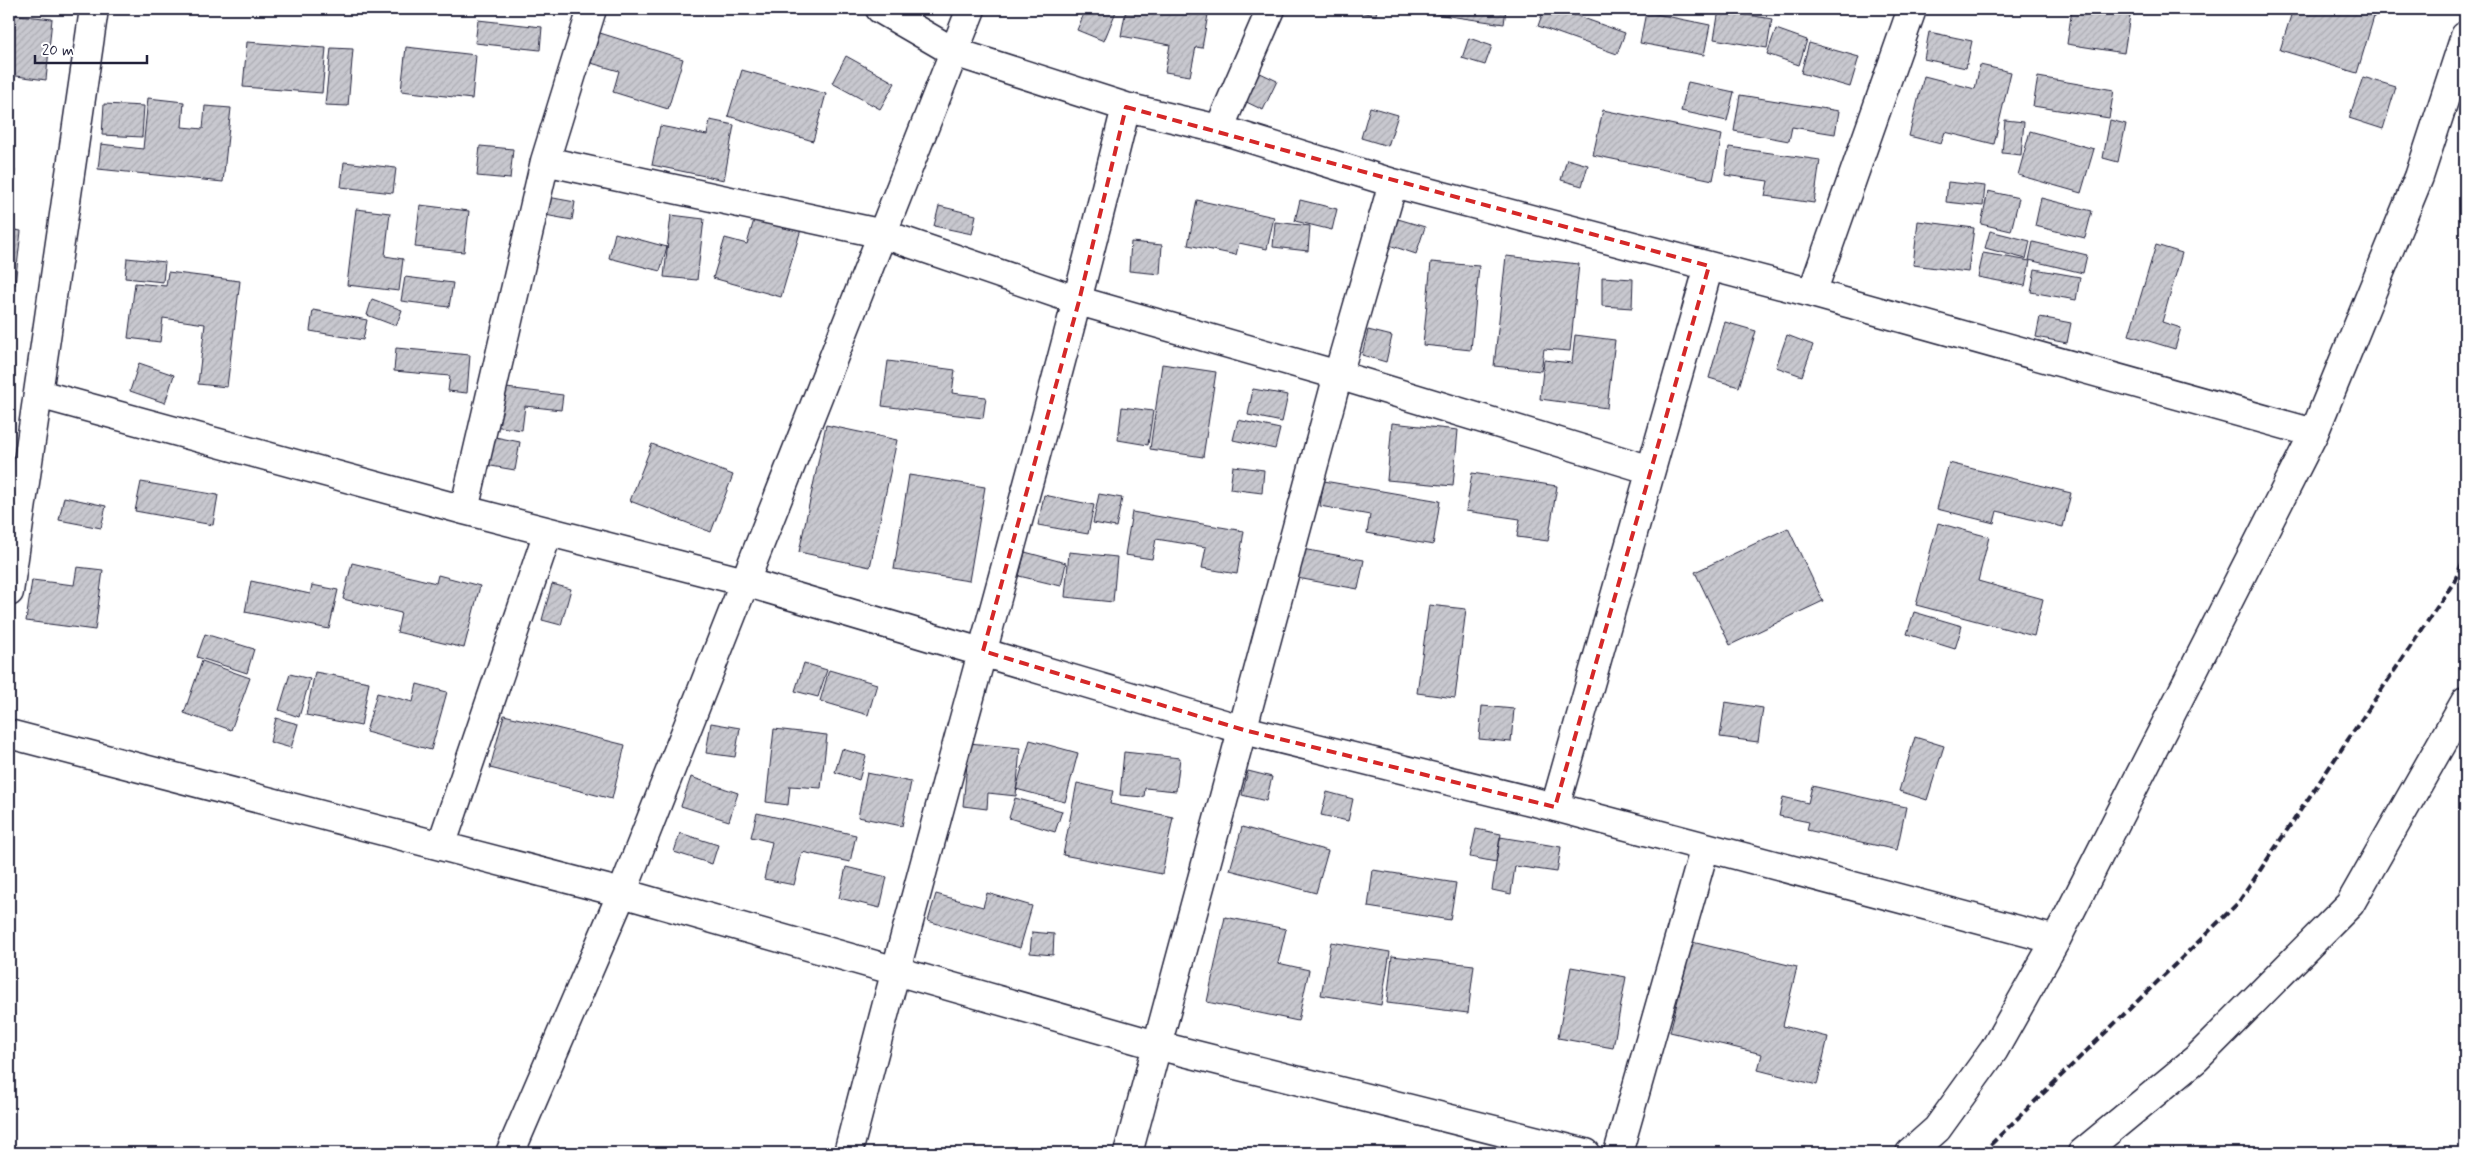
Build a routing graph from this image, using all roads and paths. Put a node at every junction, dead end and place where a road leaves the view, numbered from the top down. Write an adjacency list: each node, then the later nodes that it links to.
1 (94, 9): 18 (street)
2 (592, 9): 11 (street)
3 (880, 9): 8 (street)
4 (971, 9): 8 (street)
5 (1270, 9): 10 (street)
6 (1912, 9): 15 (street)
7 (2465, 36): 19 (street)
8 (954, 52): 9 (street); 13 (street)
9 (1126, 107): 10 (street); 16 (street)
10 (1218, 129): 12 (street)
11 (545, 161): 13 (street); 21 (street)
12 (1393, 182): 14 (street); 17 (street)
13 (883, 234): 16 (street); 23 (street)
14 (1709, 266): 15 (street); 20 (street)
15 (1812, 293): 19 (street)
16 (1079, 301): 17 (street); 25 (street)
17 (1338, 375): 20 (street); 27 (street)
18 (39, 394): 21 (street); 24 (street)
19 (2314, 433): 33 (street)
20 (1651, 470): 29 (street)
21 (464, 510): 22 (street)
22 (548, 532): 23 (street); 30 (street)
23 (745, 582): 25 (street); 32 (street)
24 (9, 592)
25 (983, 651): 27 (street); 34 (street)
26 (2465, 702): 36 (street)
27 (1244, 730): 29 (street); 35 (street)
28 (9, 734): 30 (street)
29 (1555, 807): 31 (street)
30 (441, 846): 32 (street)
31 (1706, 847): 33 (street); 41 (street)
32 (622, 893): 34 (street); 37 (street)
33 (2056, 940): 42 (street)
34 (894, 971): 35 (street); 38 (street)
35 (1156, 1045): 39 (street); 40 (street)
36 (2091, 1149)
37 (510, 1153)
38 (848, 1153)
39 (1128, 1153)
40 (1586, 1153)
41 (1618, 1153)
42 (1910, 1153)

